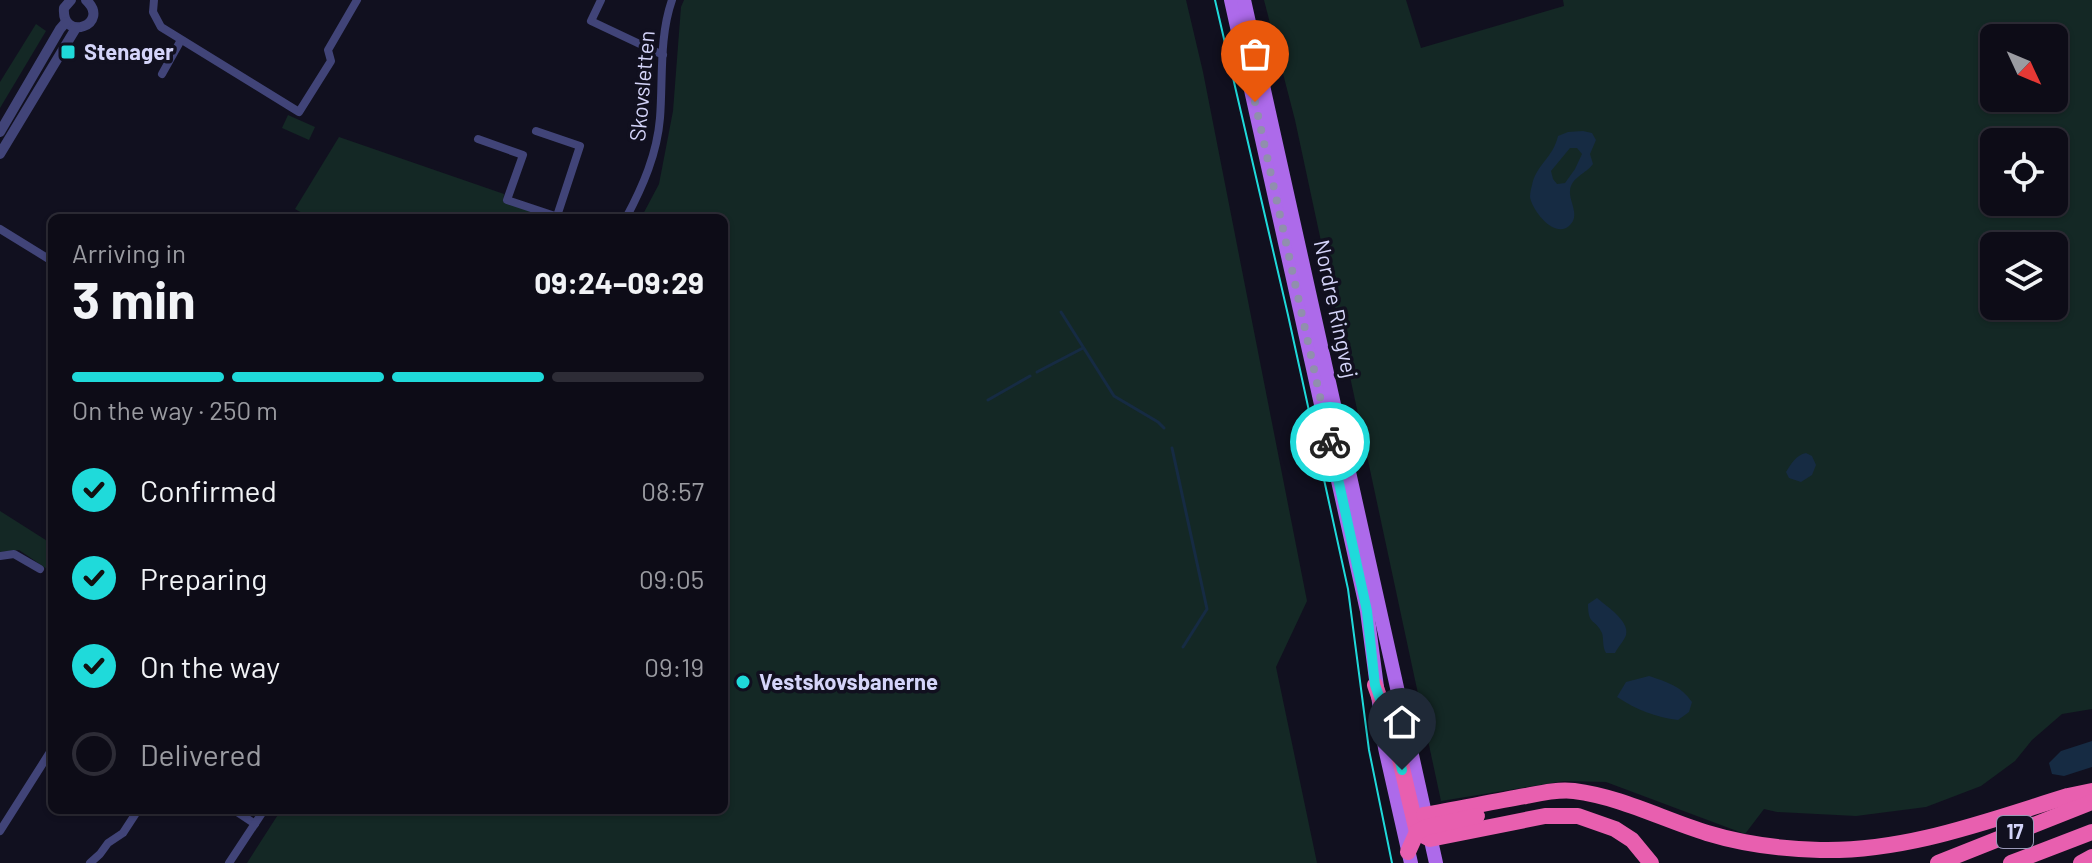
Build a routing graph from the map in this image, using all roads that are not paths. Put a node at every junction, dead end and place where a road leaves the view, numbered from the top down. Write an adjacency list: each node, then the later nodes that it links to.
1 (154, 0): 10 (street)
2 (357, 0): 10 (street)
3 (601, 0): 11 (street)
4 (672, 0): 11 (street, Skovsletten)
5 (1231, 0): 24 (main road, Nordre Ringvej)
6 (1244, 0): 32 (main road, Nordre Ringvej)
7 (89, 1): 9 (street)
8 (64, 3): 9 (street)
9 (71, 25): 14 (street); 16 (street)
10 (181, 40): 12 (street)
11 (663, 55): 19 (street, Skovsletten)
12 (162, 74)
13 (536, 131): 18 (street)
14 (0, 132)
15 (478, 139): 17 (street)
16 (0, 154)
17 (550, 214)
18 (560, 214)
19 (628, 214)
20 (0, 229): 21 (street)
21 (48, 259)
22 (0, 556): 23 (street)
23 (40, 569)
24 (1375, 685): 32 (highway); 35 (main road, Nordre Ringvej)
25 (48, 755): 33 (street)
26 (2092, 791): 32 (highway)
27 (2092, 802): 41 (highway, 17)
28 (135, 814): 37 (street)
29 (240, 814): 31 (street)
30 (261, 814): 31 (street)
31 (255, 824): 38 (street)
32 (1425, 828): 35 (highway); 39 (main road, Nordre Ringvej); 40 (highway)
33 (0, 831)
34 (2092, 832): 42 (highway, 17)
35 (1409, 857)
36 (2092, 857): 43 (highway)
37 (90, 863)
38 (229, 863)
39 (1436, 863)
40 (1651, 863)
41 (1938, 863)
42 (2011, 863)
43 (2081, 863)

